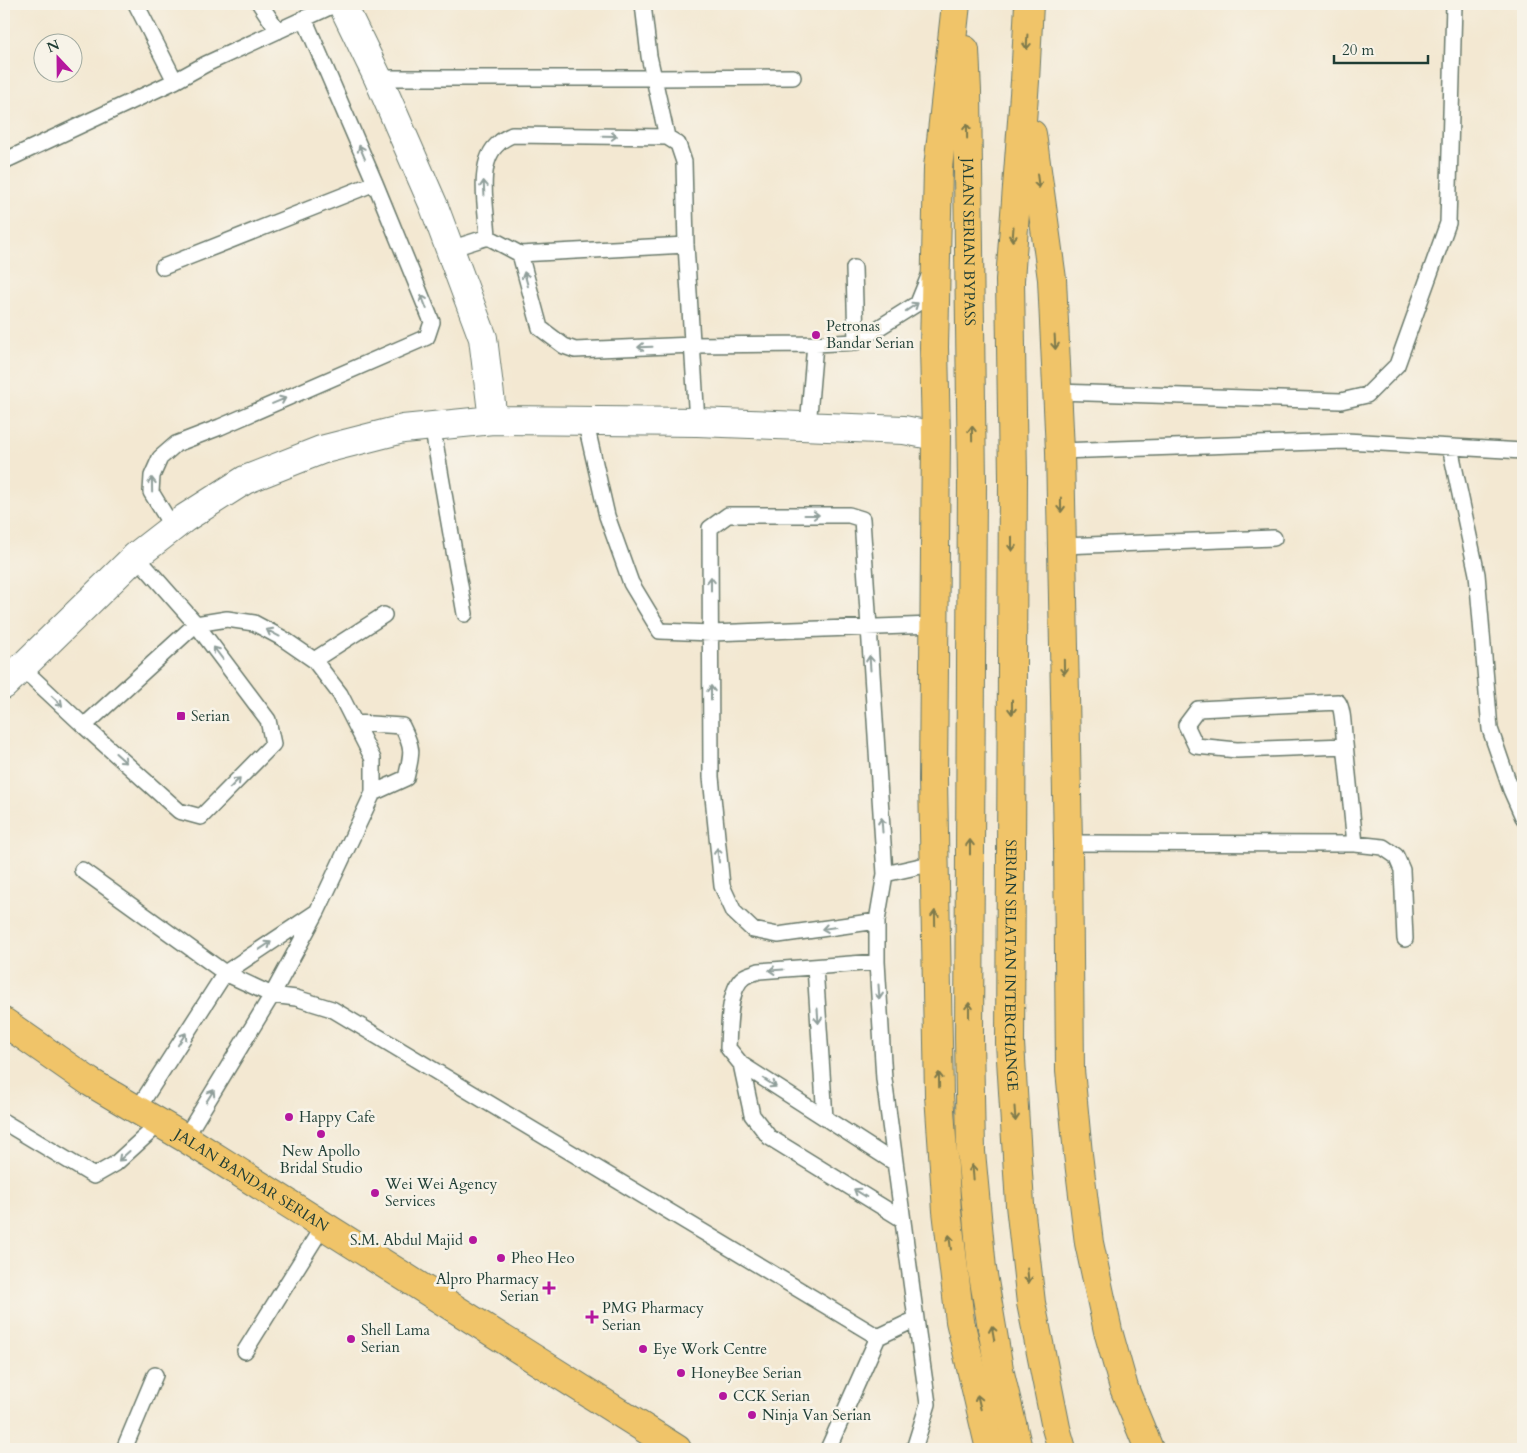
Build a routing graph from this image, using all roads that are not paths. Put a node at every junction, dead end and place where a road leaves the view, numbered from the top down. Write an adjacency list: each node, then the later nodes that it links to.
1 (136, 4): 16 (lane)
2 (260, 4): 11 (lane)
3 (336, 4): 10 (lane)
4 (342, 4): 13 (street)
5 (643, 4): 14 (lane)
6 (956, 4): 24 (main road)
7 (962, 4): 88 (main road, JALAN SERIAN BYPASS, one-way to 7)
8 (1029, 4): 15 (main road, one-way to 15)
9 (1454, 4): 30 (lane)
10 (304, 18): 11 (lane); 19 (lane, one-way to 10)
11 (278, 31): 16 (lane)
12 (793, 77): 14 (lane)
13 (378, 78): 14 (lane); 22 (street)
14 (655, 78): 17 (lane)
15 (1025, 80): 30 (main road, one-way to 30); 89 (main road, SERIAN SELATAN INTERCHANGE, one-way to 89)
16 (175, 81): 18 (lane)
17 (667, 137): 20 (lane, one-way to 17); 21 (lane)
18 (4, 161)
19 (375, 183): 25 (lane); 40 (lane, one-way to 19)
20 (488, 236): 22 (lane); 23 (lane)
21 (686, 245): 23 (lane); 29 (lane)
22 (450, 249): 31 (street)
23 (520, 254): 29 (lane, one-way to 23)
24 (936, 256): 27 (lane, one-way to 24); 36 (main road)
25 (163, 267)
26 (854, 268): 27 (lane)
27 (856, 342): 28 (lane)
28 (815, 344): 29 (lane); 35 (lane)
29 (693, 345): 33 (lane)
30 (1057, 392): 38 (main road)
31 (493, 420): 32 (street); 34 (street)
32 (585, 420): 33 (street); 49 (lane)
33 (697, 422): 35 (street)
34 (432, 425): 40 (street); 44 (lane)
35 (808, 426): 36 (street)
36 (936, 436): 47 (main road)
37 (1450, 447): 38 (lane); 39 (lane); 56 (lane)
38 (1060, 451): 42 (main road, one-way to 42)
39 (1523, 451)
40 (173, 528): 43 (street)
41 (1274, 538): 42 (lane)
42 (1062, 546): 57 (main road, one-way to 57)
43 (136, 556): 46 (lane); 51 (street)
44 (465, 614)
45 (384, 615): 50 (lane)
46 (196, 624): 50 (lane, one-way to 46); 53 (lane); 53 (lane, one-way to 46)
47 (933, 625): 48 (lane); 59 (main road)
48 (868, 628): 49 (lane); 49 (lane, one-way to 48); 61 (lane, one-way to 48)
49 (711, 633): 63 (lane, one-way to 49)
50 (314, 660): 52 (lane)
51 (13, 676): 53 (lane, one-way to 53)
52 (355, 723): 55 (lane); 55 (lane)
53 (84, 726)
54 (1345, 746): 54 (lane); 58 (lane)
55 (373, 794): 62 (lane)
56 (1523, 817)
57 (1068, 842): 58 (lane); 90 (main road)
58 (1355, 844): 64 (lane)
59 (934, 863): 61 (lane); 87 (main road, one-way to 59)
60 (82, 870): 67 (lane)
61 (885, 874): 63 (lane)
62 (317, 912): 67 (lane, one-way to 62); 68 (lane)
63 (877, 921): 65 (lane)
64 (1405, 939)
65 (877, 962): 66 (lane); 76 (lane, one-way to 76)
66 (815, 967): 70 (lane, one-way to 70); 72 (lane, one-way to 72)
67 (225, 973): 68 (lane); 71 (lane, one-way to 67)
68 (272, 995): 75 (lane, one-way to 68); 80 (lane)
69 (4, 1022): 71 (main road, JALAN BANDAR SERIAN)
70 (741, 1064): 72 (lane, one-way to 72); 77 (lane, one-way to 70)
71 (137, 1110): 74 (main road, JALAN BANDAR SERIAN)
72 (825, 1118): 76 (lane)
73 (4, 1122): 74 (lane, one-way to 73)
74 (160, 1123): 75 (main road, JALAN BANDAR SERIAN)
75 (185, 1138): 78 (main road, JALAN BANDAR SERIAN)
76 (895, 1163): 77 (lane)
77 (902, 1219): 79 (lane)
78 (324, 1226): 81 (lane); 84 (main road, JALAN BANDAR SERIAN)
79 (916, 1319): 80 (lane); 86 (lane)
80 (878, 1337): 85 (lane)
81 (245, 1351)
82 (155, 1375): 83 (lane)
83 (124, 1449)
84 (676, 1449)
85 (828, 1449)
86 (914, 1449)
87 (990, 1449)
88 (1018, 1449)
89 (1062, 1449)
90 (1149, 1449)

